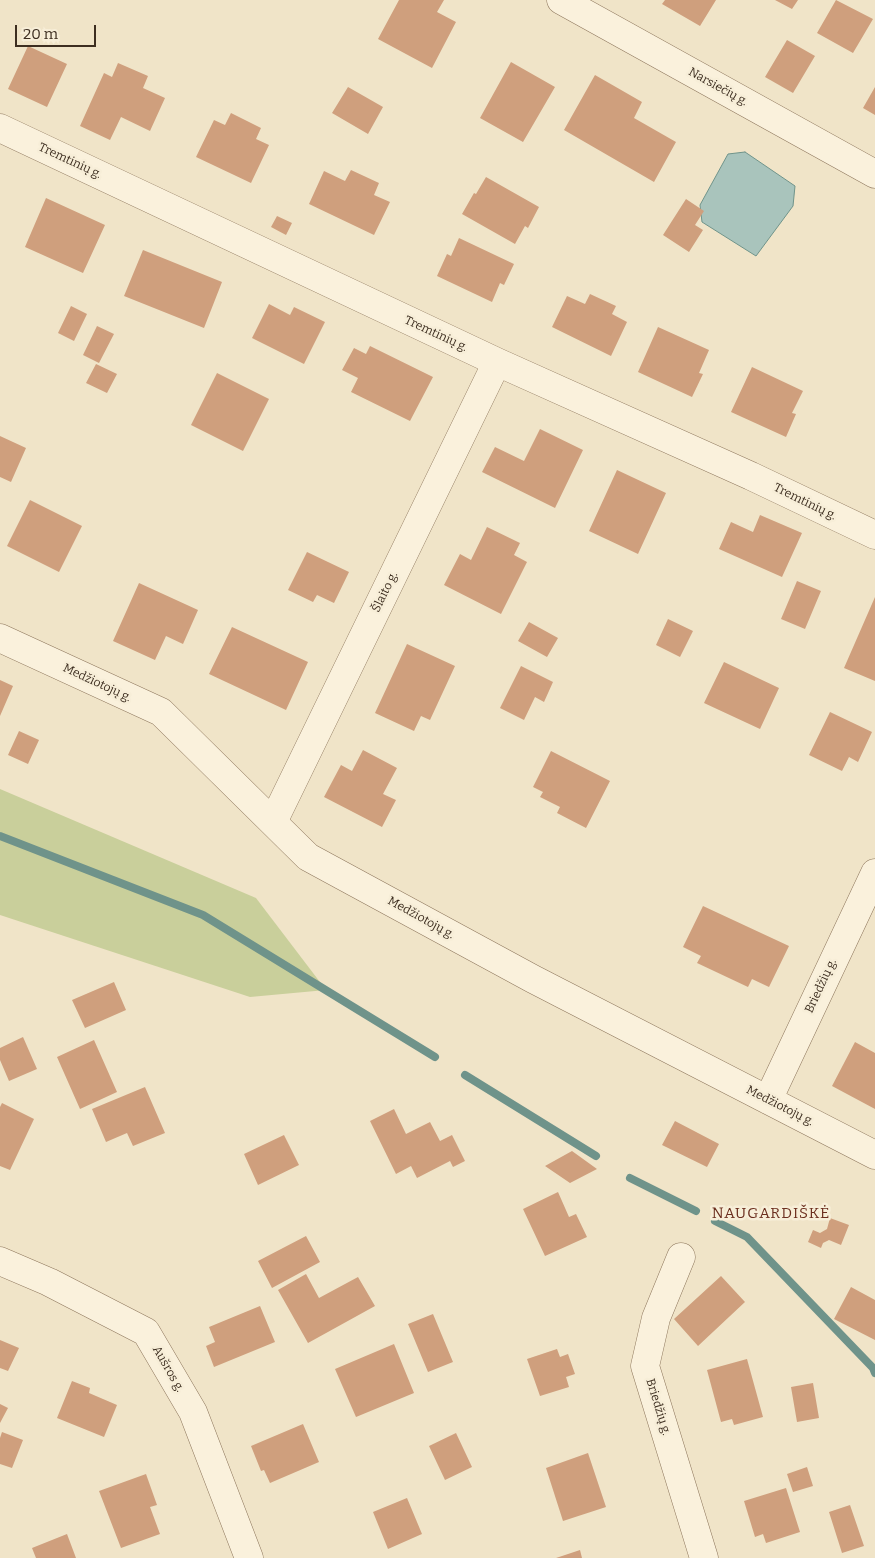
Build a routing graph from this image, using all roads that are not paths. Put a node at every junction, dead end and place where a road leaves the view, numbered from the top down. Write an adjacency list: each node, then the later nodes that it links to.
1 (561, 0): 3 (street, Narsiečių g.)
2 (0, 128): 4 (street, Tremtinių g.)
3 (875, 174)
4 (497, 362): 5 (street, Tremtinių g.); 7 (street, Šlaito g.)
5 (875, 535)
6 (0, 638): 7 (street, Medžiotojų g.)
7 (273, 822): 9 (street, Medžiotojų g.)
8 (875, 874): 9 (street, Briedžių g.)
9 (768, 1100): 10 (street, Medžiotojų g.)
10 (875, 1155)
11 (682, 1257): 14 (street, Briedžių g.)
12 (0, 1261): 13 (street, Aušros g.)
13 (249, 1558)
14 (704, 1558)

